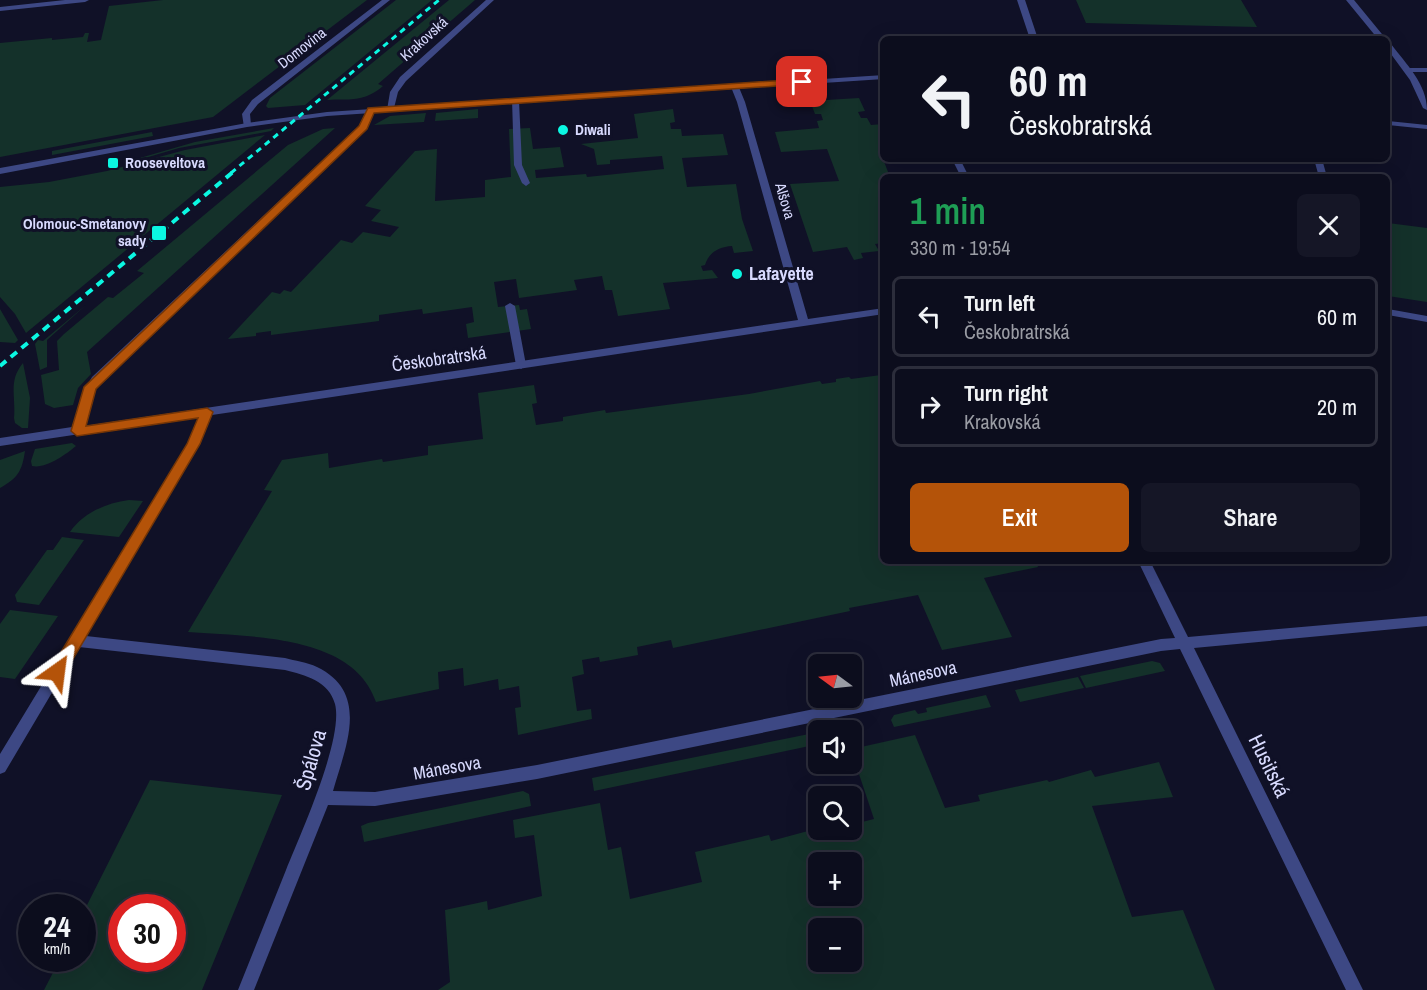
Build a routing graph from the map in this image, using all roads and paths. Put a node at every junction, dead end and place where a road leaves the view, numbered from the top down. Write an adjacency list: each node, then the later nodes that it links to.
1 (85, 0): 6 (street)
2 (386, 0): 19 (street, Domovina)
3 (490, 0): 15 (street, Krakovská)
4 (1021, 0): 7 (street)
5 (1350, 0): 8 (street)
6 (0, 9)
7 (1033, 36)
8 (1380, 36)
9 (1390, 49): 10 (street)
10 (1407, 70): 11 (street); 16 (street)
11 (1427, 70)
12 (880, 77): 13 (street)
13 (735, 87): 14 (street); 27 (street, Alšova)
14 (515, 100): 15 (street); 22 (street)
15 (390, 108): 17 (street)
16 (1427, 108)
17 (371, 110): 19 (street); 30 (street)
18 (1390, 123): 20 (street)
19 (247, 125): 21 (street)
20 (1427, 127)
21 (0, 171)
22 (526, 183)
23 (510, 306): 28 (street)
24 (880, 312): 27 (street, Českobratrská)
25 (1390, 312): 26 (street)
26 (1427, 319)
27 (804, 323): 28 (street, Českobratrská)
28 (521, 365): 29 (street, Českobratrská)
29 (207, 412): 30 (street, Českobratrská); 34 (street)
30 (77, 431): 31 (street, Českobratrská)
31 (0, 442)
32 (1145, 564): 35 (street, Husitská)
33 (1427, 621): 35 (street, Mánesova)
34 (76, 641): 36 (street); 37 (street, Špálova)
35 (1184, 642): 37 (street, Mánesova); 39 (street, Husitská)
36 (0, 767)
37 (323, 798): 38 (street, Špálova)
38 (246, 990)
39 (1355, 990)

